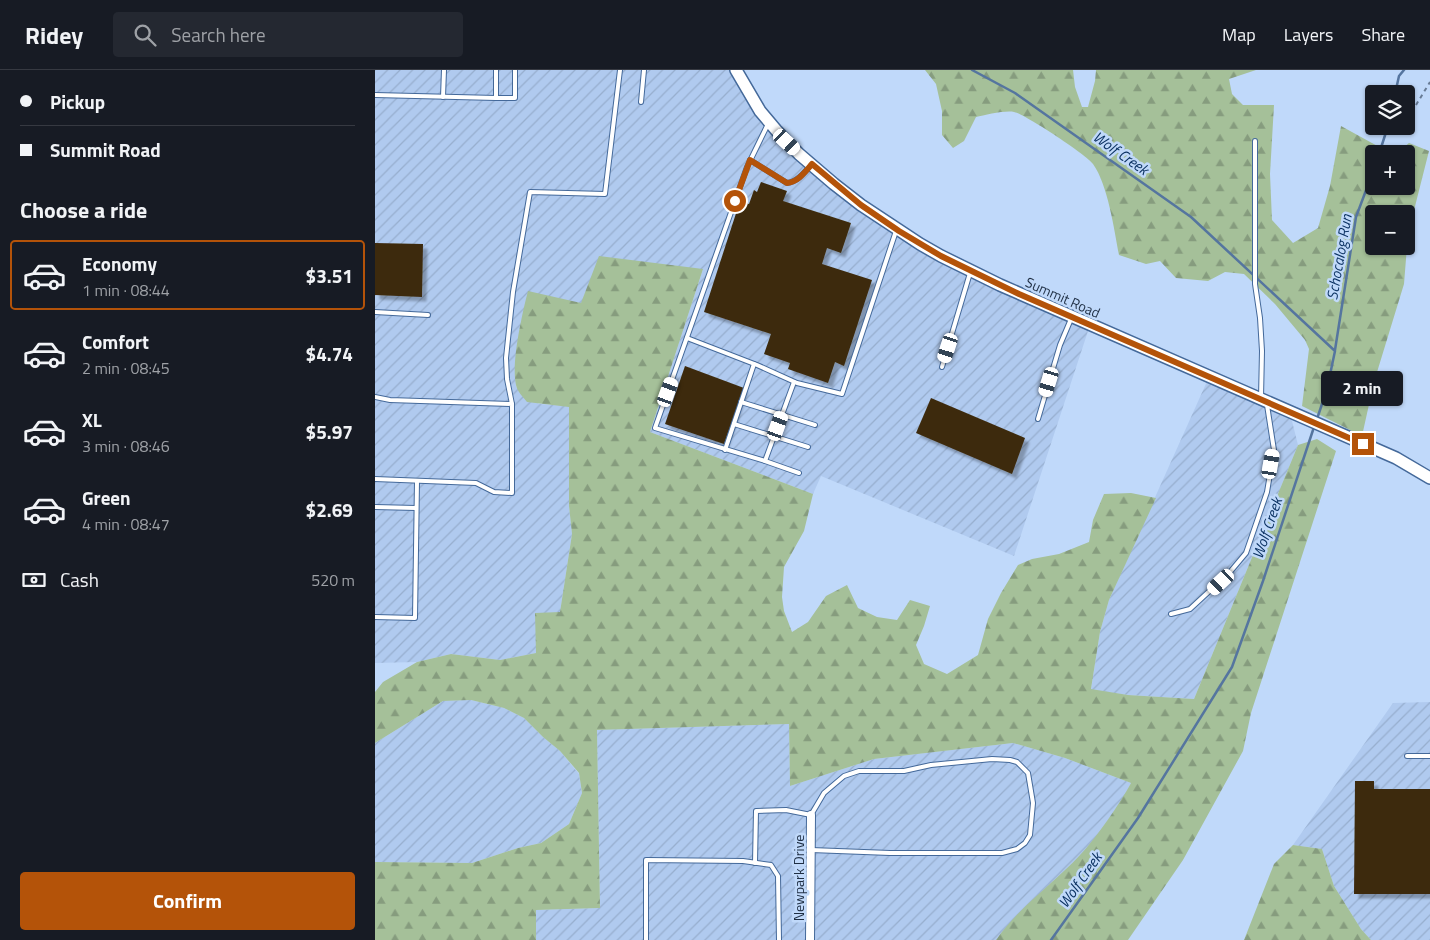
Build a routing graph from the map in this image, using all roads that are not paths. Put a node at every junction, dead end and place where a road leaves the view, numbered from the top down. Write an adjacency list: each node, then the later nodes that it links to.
1 (444, 70): 8 (lane)
2 (496, 70): 9 (lane)
3 (515, 70): 9 (lane)
4 (621, 70): 27 (lane)
5 (645, 70): 10 (lane)
6 (735, 70): 11 (street, Summit Road)
7 (375, 95): 8 (lane)
8 (443, 97): 9 (lane)
9 (496, 98)
10 (641, 102)
11 (769, 122): 13 (lane); 14 (street, Summit Road)
12 (1255, 140): 25 (lane)
13 (750, 160): 14 (lane); 20 (lane)
14 (812, 164): 15 (street, Summit Road)
15 (897, 230): 16 (street, Summit Road); 23 (lane)
16 (971, 271): 19 (street, Summit Road); 22 (lane)
17 (375, 312): 18 (lane)
18 (428, 315)
19 (1071, 317): 25 (street, Summit Road); 29 (lane)
20 (687, 338): 21 (lane); 34 (lane)
21 (754, 364): 23 (lane); 26 (lane)
22 (942, 367)
23 (794, 382): 28 (lane)
24 (375, 397): 27 (lane)
25 (1264, 401): 37 (street, Summit Road); 42 (lane)
26 (741, 402): 28 (lane); 30 (lane)
27 (512, 404): 39 (lane)
28 (782, 414): 31 (lane); 32 (lane)
29 (1038, 419)
30 (734, 424): 32 (lane); 34 (lane)
31 (815, 425)
32 (774, 437): 33 (lane); 35 (lane)
33 (808, 447)
34 (725, 450): 35 (lane)
35 (765, 461): 36 (lane)
36 (799, 473)
37 (1430, 478)
38 (375, 479): 39 (lane)
39 (417, 481): 41 (lane)
40 (375, 507): 41 (lane)
41 (416, 508): 43 (lane)
42 (1171, 614)
43 (375, 617)
44 (1407, 756): 45 (lane)
45 (1430, 756)
46 (811, 815): 47 (street, Newpark Drive); 47 (lane); 48 (lane)
47 (811, 850): 51 (street, Newpark Drive)
48 (755, 863): 49 (lane); 50 (lane)
49 (646, 940)
50 (779, 940)
51 (811, 940)

